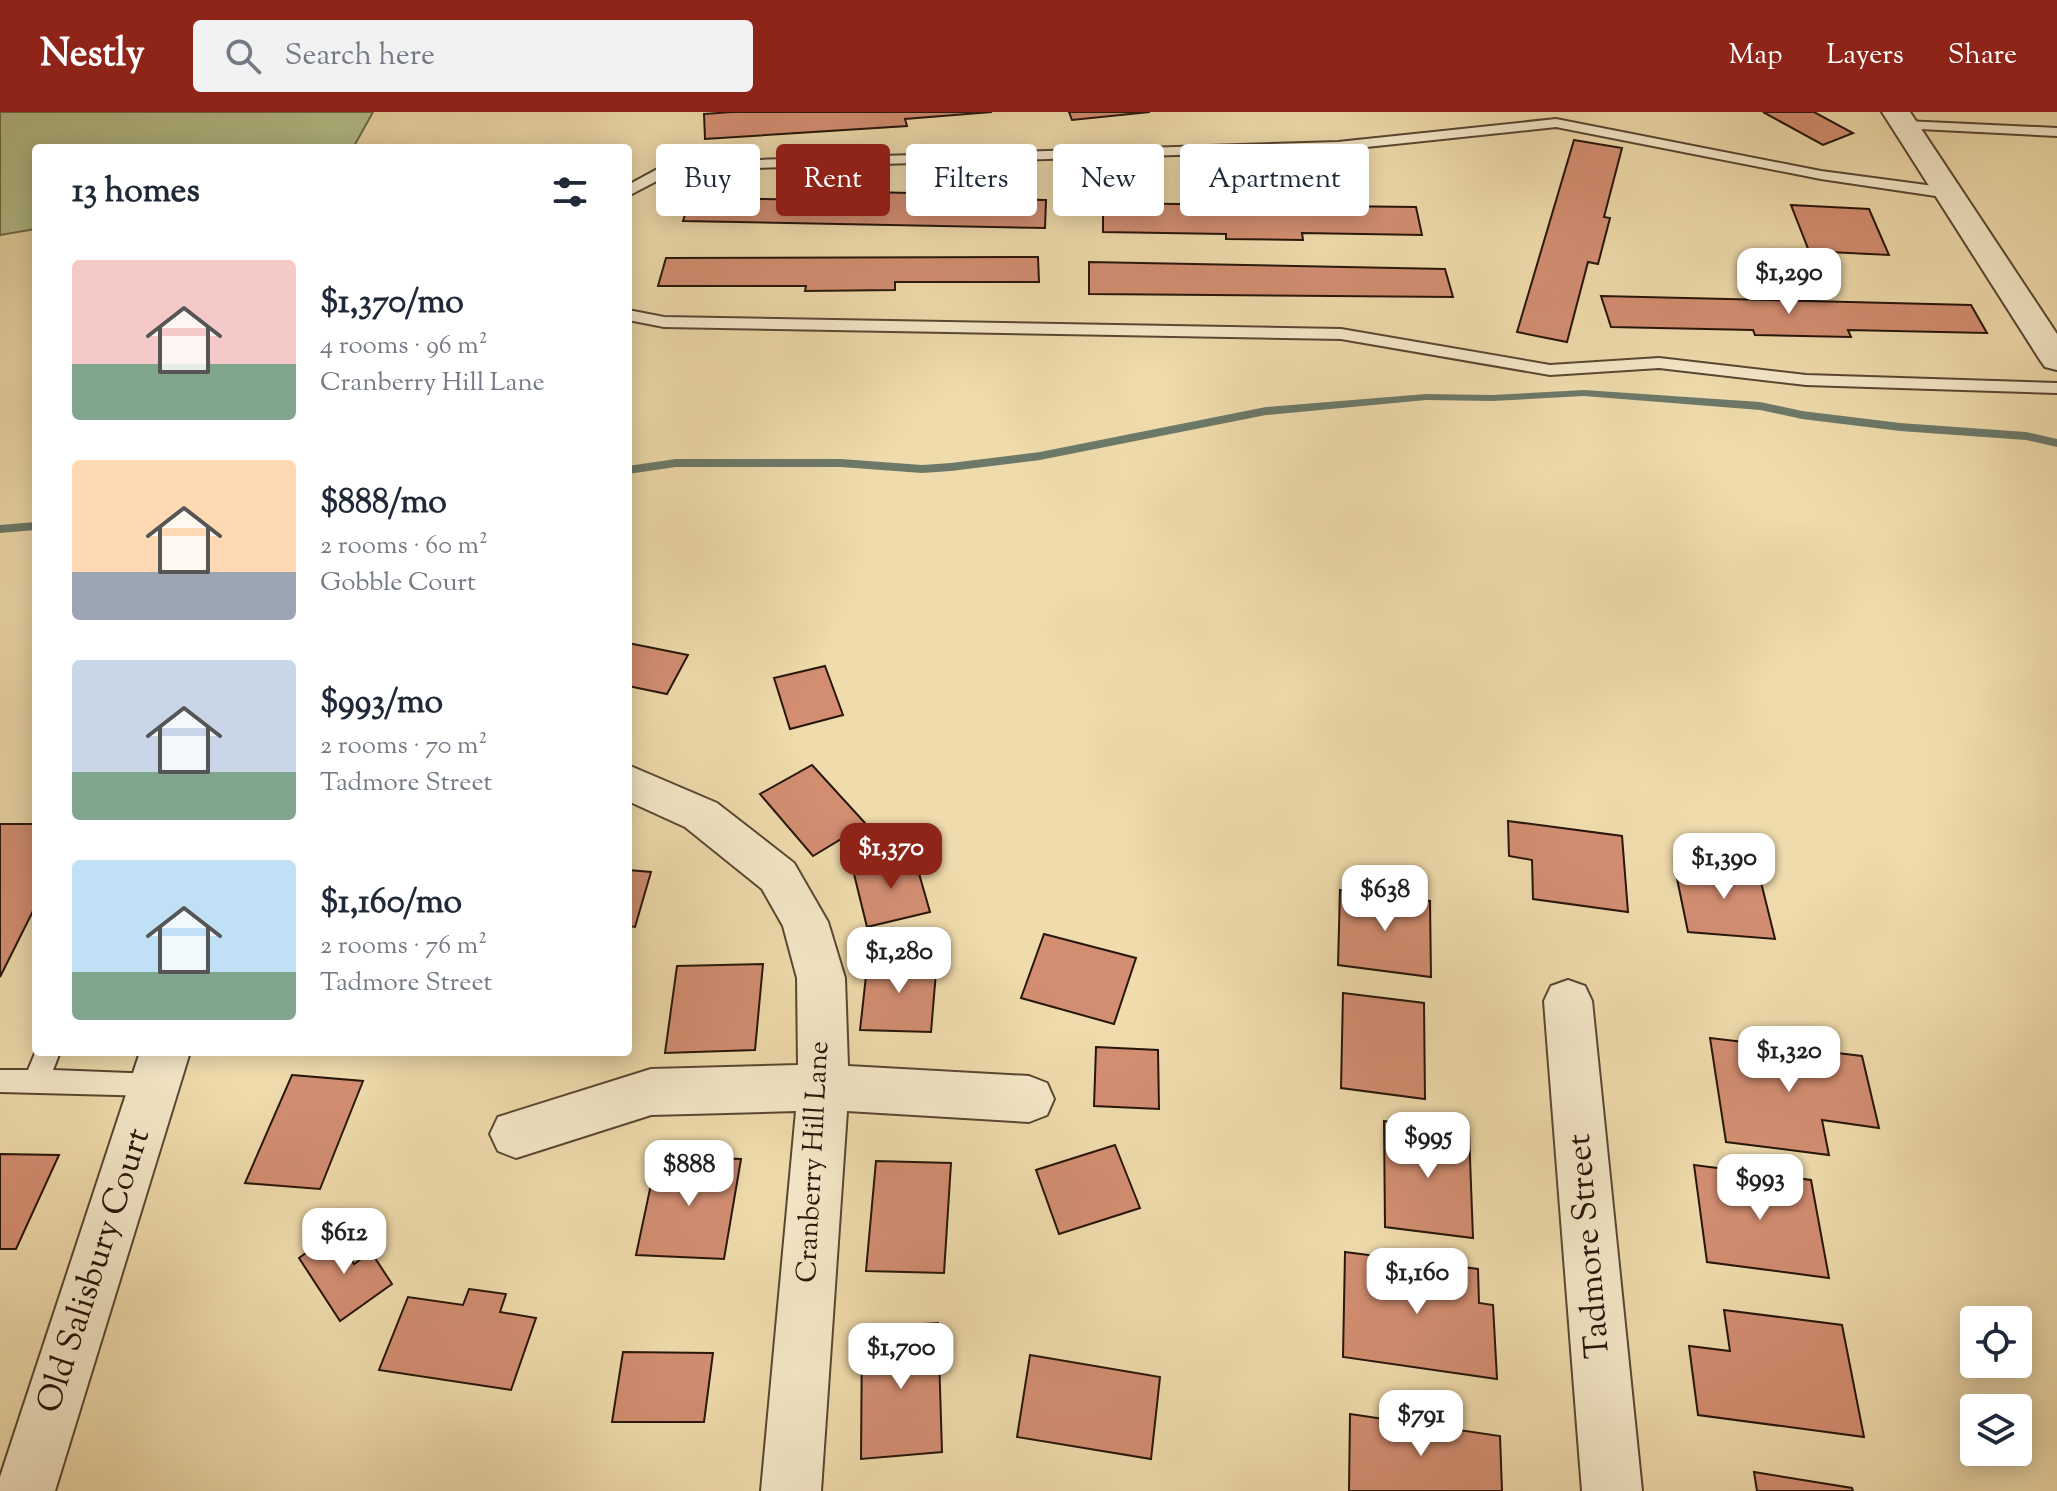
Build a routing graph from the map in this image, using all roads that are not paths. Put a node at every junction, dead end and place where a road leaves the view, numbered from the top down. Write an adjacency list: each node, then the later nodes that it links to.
1 (1901, 118): 2 (lane); 4 (street)
2 (2057, 132)
3 (632, 189): 4 (lane)
4 (1949, 193): 6 (street)
5 (632, 316): 7 (lane)
6 (2057, 360)
7 (2057, 388)
8 (632, 784): 14 (street, Cranberry Hill Lane)
9 (1568, 1001): 19 (street, Tadmore Street)
10 (46, 1056): 13 (lane)
11 (160, 1068): 13 (lane); 17 (street, Old Salisbury Court)
12 (0, 1081): 13 (lane)
13 (36, 1081)
14 (823, 1087): 15 (street); 16 (street); 18 (street, Cranberry Hill Lane)
15 (1029, 1099)
16 (516, 1134)
17 (25, 1491)
18 (791, 1491)
19 (1612, 1491)

